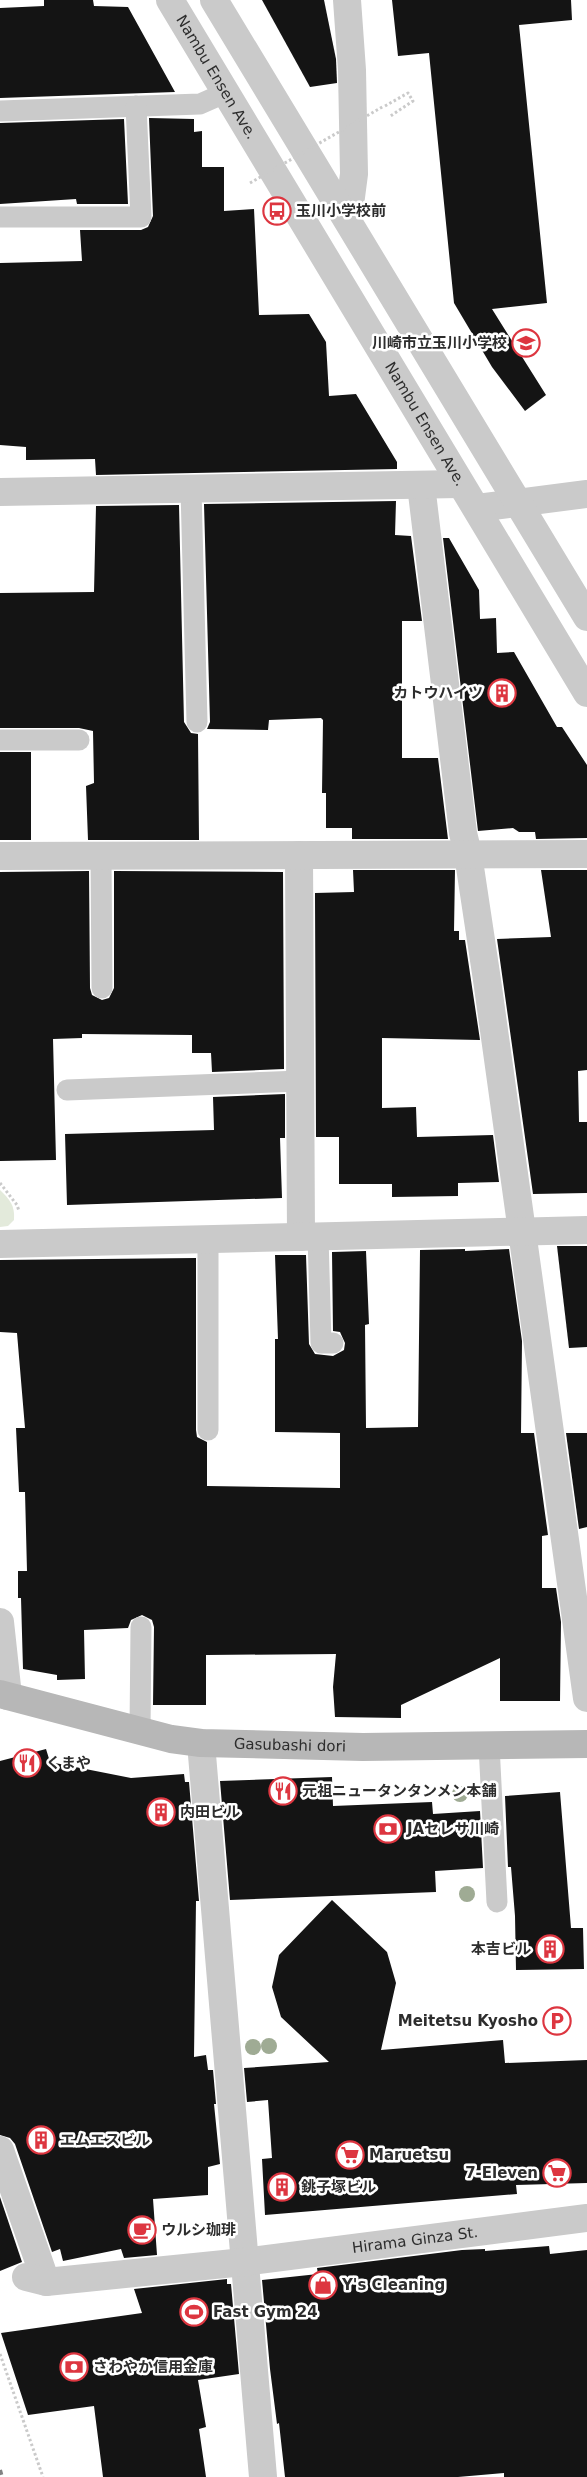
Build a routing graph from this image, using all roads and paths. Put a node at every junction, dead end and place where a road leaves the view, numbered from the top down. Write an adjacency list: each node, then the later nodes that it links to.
1 (170, 0): 4 (street, Nambu Ensen Ave.)
2 (214, 0): 10 (street)
3 (347, 0): 10 (street)
4 (225, 93): 5 (lane); 11 (street, Nambu Ensen Ave.)
5 (136, 106): 6 (lane); 9 (lane)
6 (0, 112)
7 (389, 117): 8 (path, bridge)
8 (250, 183)
9 (0, 217)
10 (348, 220): 16 (street)
11 (460, 484): 12 (street); 17 (street, Nambu Ensen Ave.)
12 (421, 485): 13 (street); 23 (street)
13 (191, 489): 14 (street); 20 (lane)
14 (0, 492)
15 (587, 494): 16 (street)
16 (518, 502): 17 (street); 18 (street)
17 (477, 508): 19 (street, Nambu Ensen Ave.)
18 (587, 617)
19 (587, 693)
20 (197, 722)
21 (0, 740): 22 (lane)
22 (79, 740)
23 (468, 854): 24 (street); 25 (street); 32 (street)
24 (587, 854)
25 (298, 855): 27 (street); 29 (street)
26 (0, 856): 27 (street)
27 (101, 856): 28 (lane)
28 (102, 988)
29 (300, 1081): 30 (lane); 33 (street)
30 (67, 1090)
31 (587, 1230): 32 (street)
32 (520, 1232): 33 (street); 41 (street)
33 (309, 1237): 34 (street); 36 (lane)
34 (208, 1239): 35 (street); 37 (lane)
35 (0, 1244)
36 (333, 1343)
37 (208, 1430)
38 (0, 1622): 40 (street)
39 (141, 1627): 42 (lane)
40 (4, 1695): 42 (main road, Gasubashi dori)
41 (587, 1698)
42 (140, 1730): 43 (main road, Gasubashi dori)
43 (201, 1743): 45 (main road, Gasubashi dori); 49 (street)
44 (587, 1744): 45 (main road, Gasubashi dori)
45 (489, 1745): 46 (lane)
46 (497, 1902)
47 (0, 2150): 49 (street, Hirama Ginza St.)
48 (587, 2218): 49 (street, Hirama Ginza St.)
49 (244, 2262): 52 (street)
50 (0, 2354): 51 (path)
51 (43, 2477)
52 (263, 2477)

